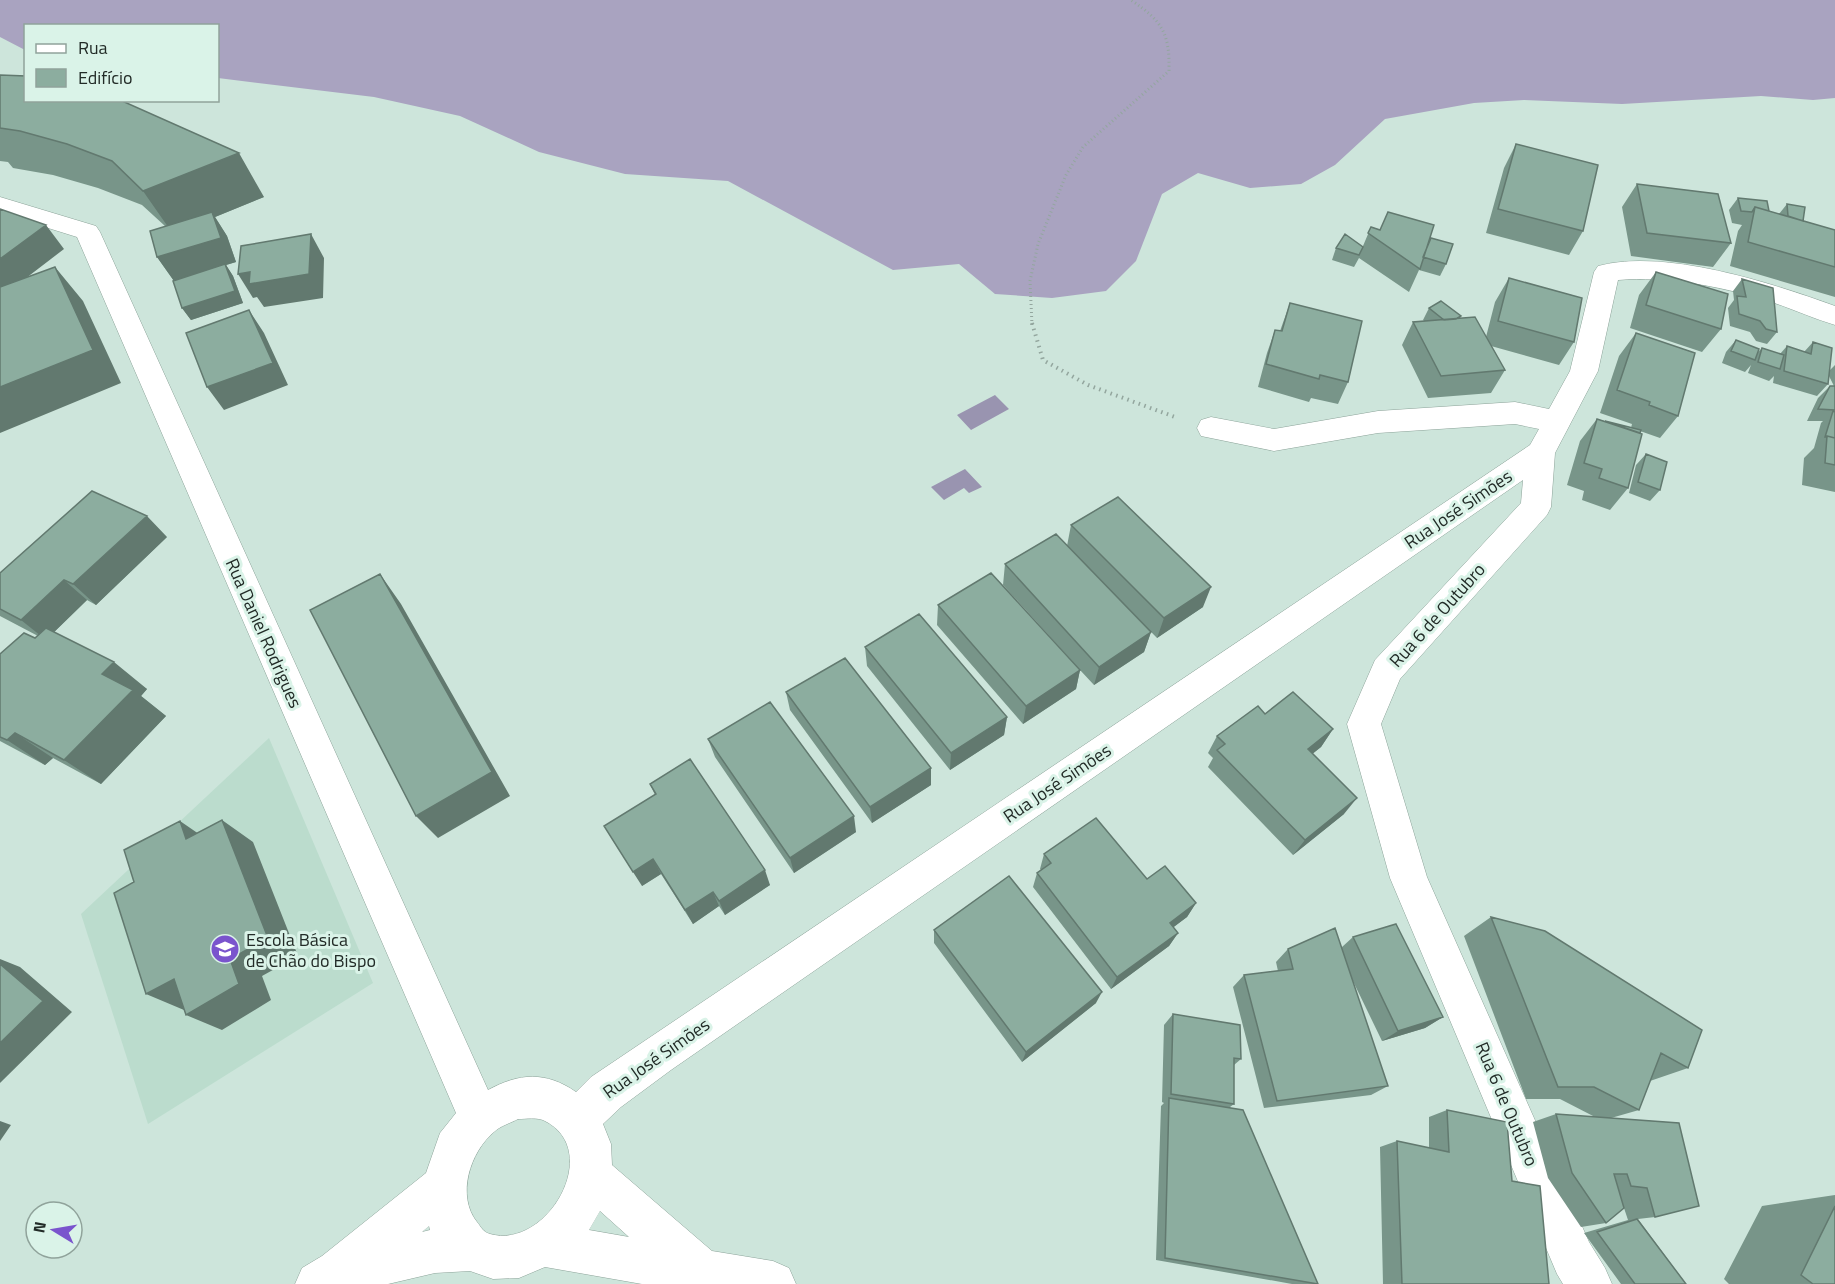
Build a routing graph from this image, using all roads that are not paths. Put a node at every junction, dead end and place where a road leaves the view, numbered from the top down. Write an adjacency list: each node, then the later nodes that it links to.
1 (0, 205): 6 (street, Rua Daniel Rodrigues)
2 (1835, 316): 3 (street, Rua 6 de Outubro)
3 (1558, 422): 4 (street); 5 (street, Rua 6 de Outubro)
4 (1211, 428)
5 (1540, 453): 7 (street, Rua José Simões); 15 (street, Rua 6 de Outubro)
6 (479, 1117): 7 (street); 9 (street)
7 (578, 1119): 8 (street)
8 (591, 1175): 10 (street); 12 (street)
9 (444, 1186): 11 (street); 13 (street)
10 (545, 1245): 11 (street); 12 (street)
11 (470, 1249): 13 (street)
12 (700, 1270): 14 (street)
13 (328, 1278)
14 (773, 1284)
15 (1588, 1284)

